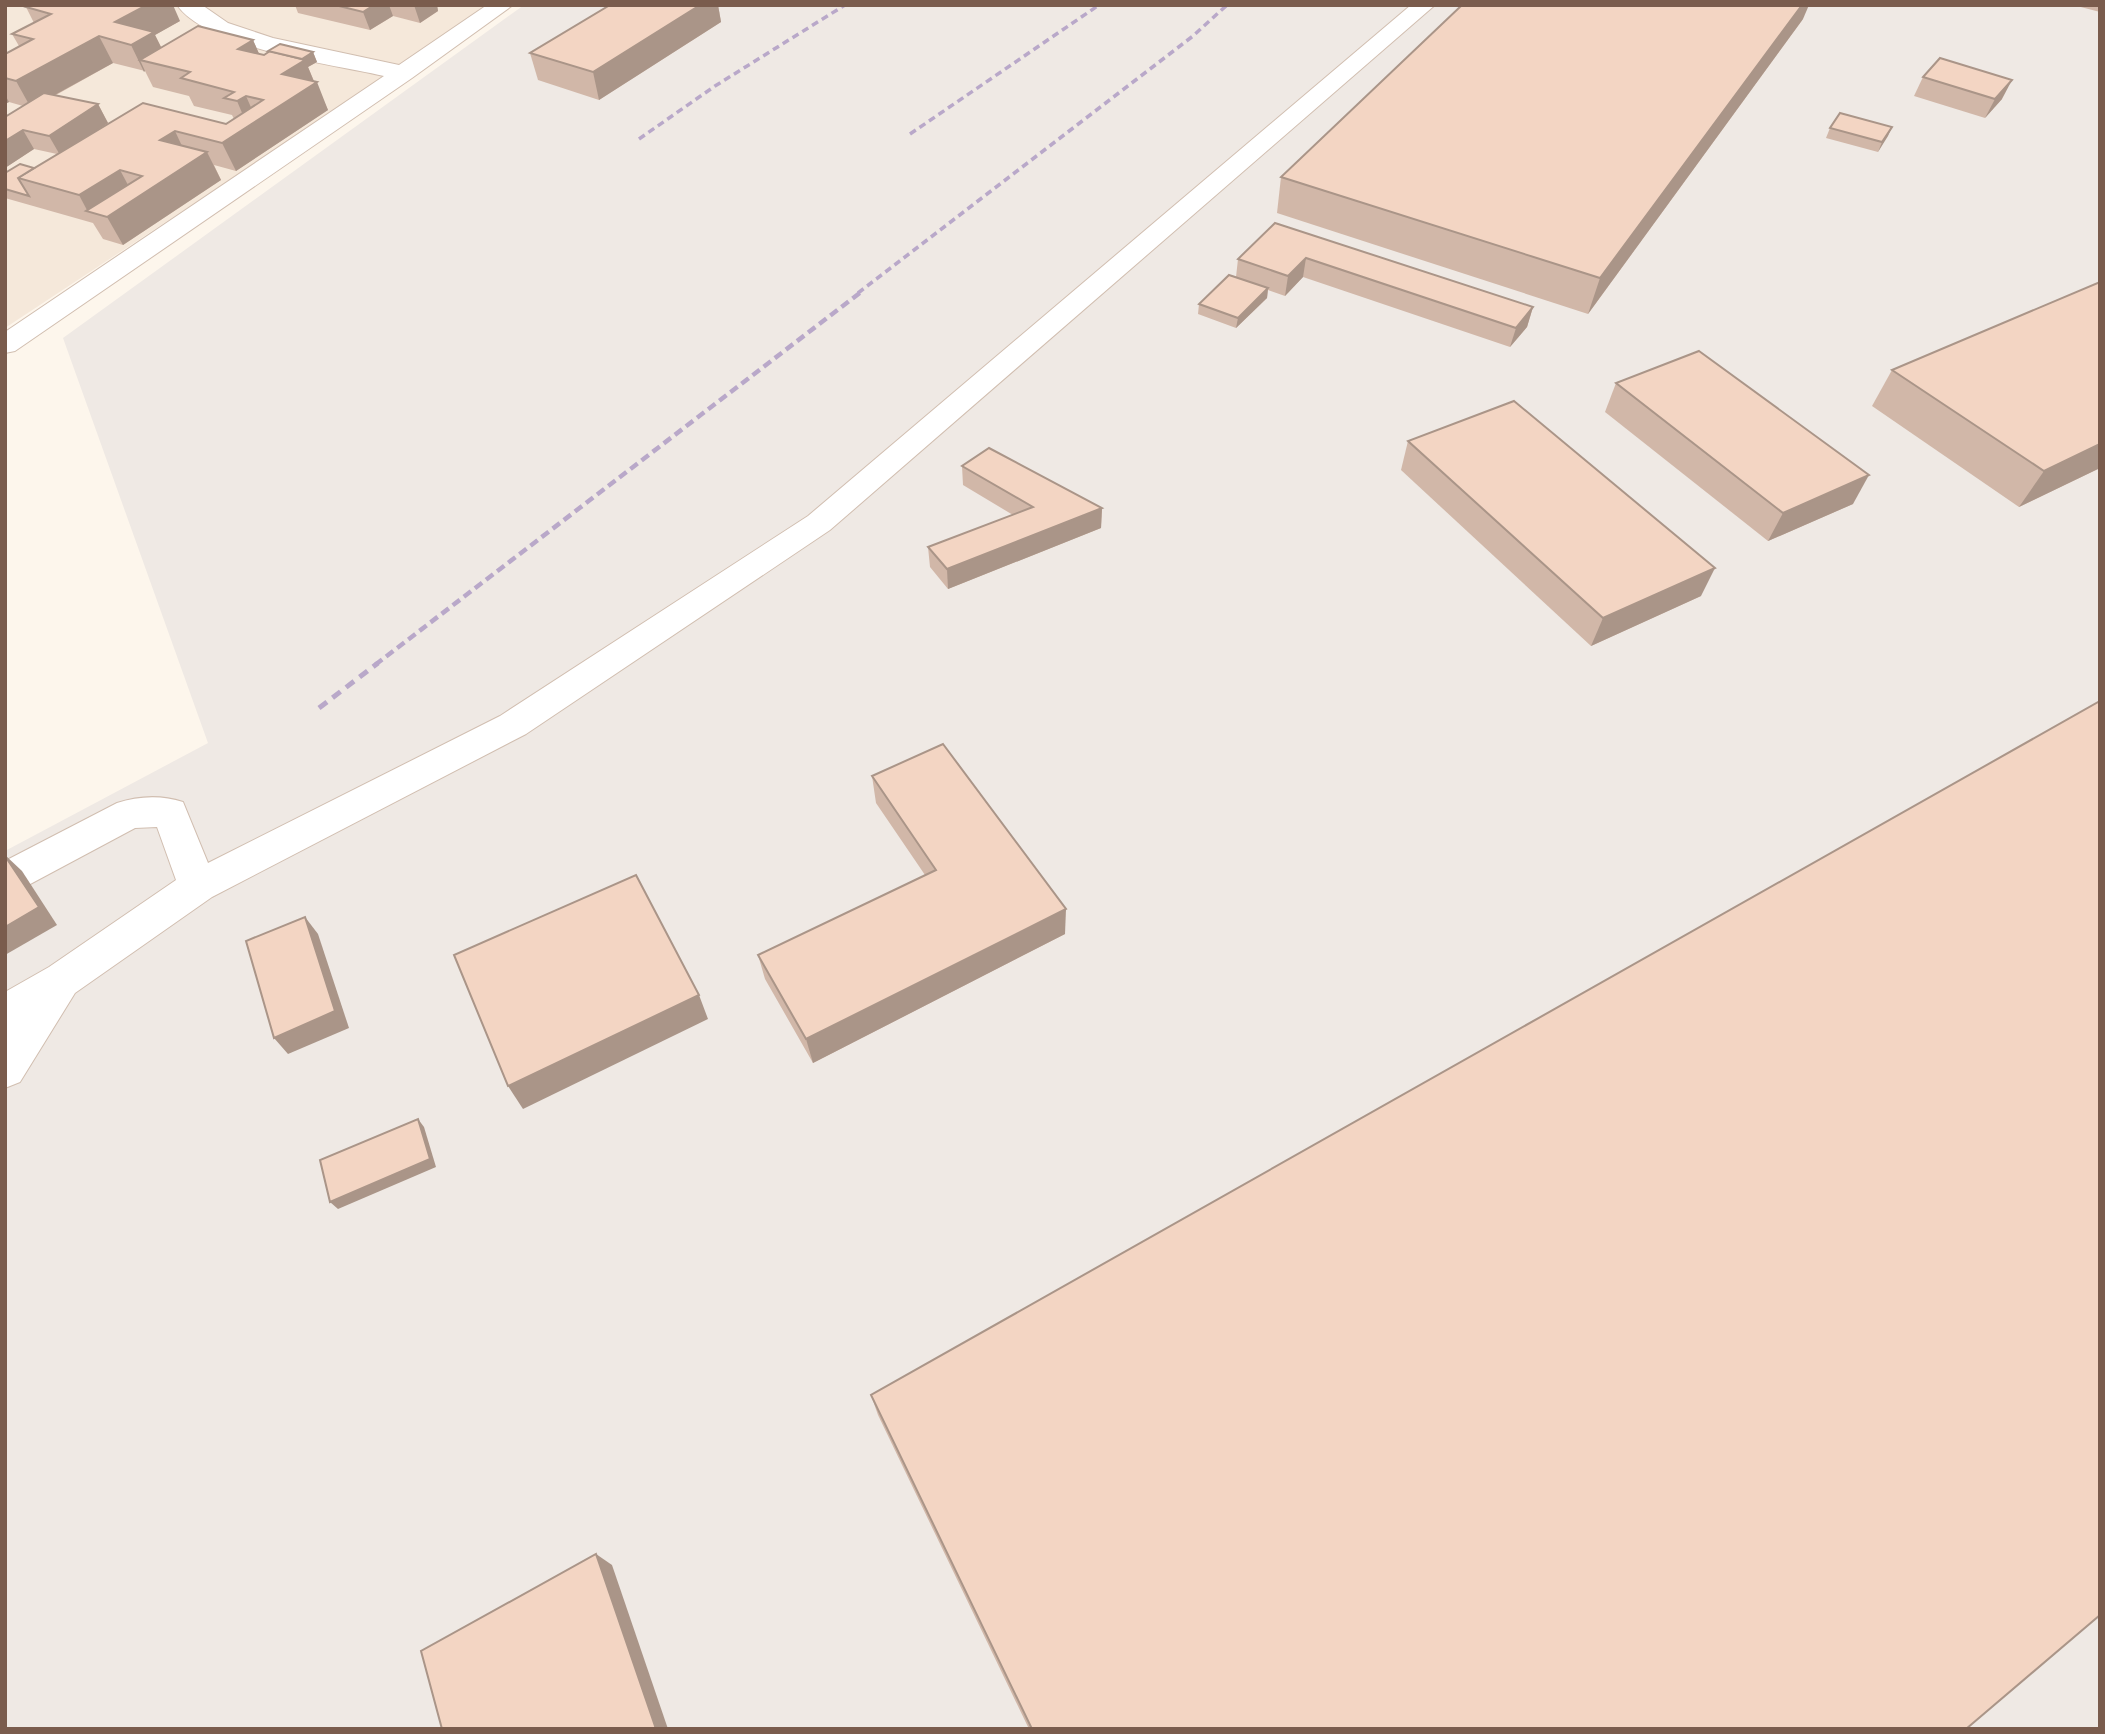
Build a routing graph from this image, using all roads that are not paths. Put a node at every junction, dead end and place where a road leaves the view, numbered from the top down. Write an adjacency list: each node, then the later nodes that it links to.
1 (188, 5): 4 (street)
2 (502, 5): 4 (street)
3 (1424, 5): 7 (street)
4 (404, 74): 5 (street)
5 (11, 332)
6 (5, 879): 7 (street)
7 (198, 886): 8 (street)
8 (63, 979): 9 (street); 10 (street)
9 (5, 1013)
10 (5, 1069)

